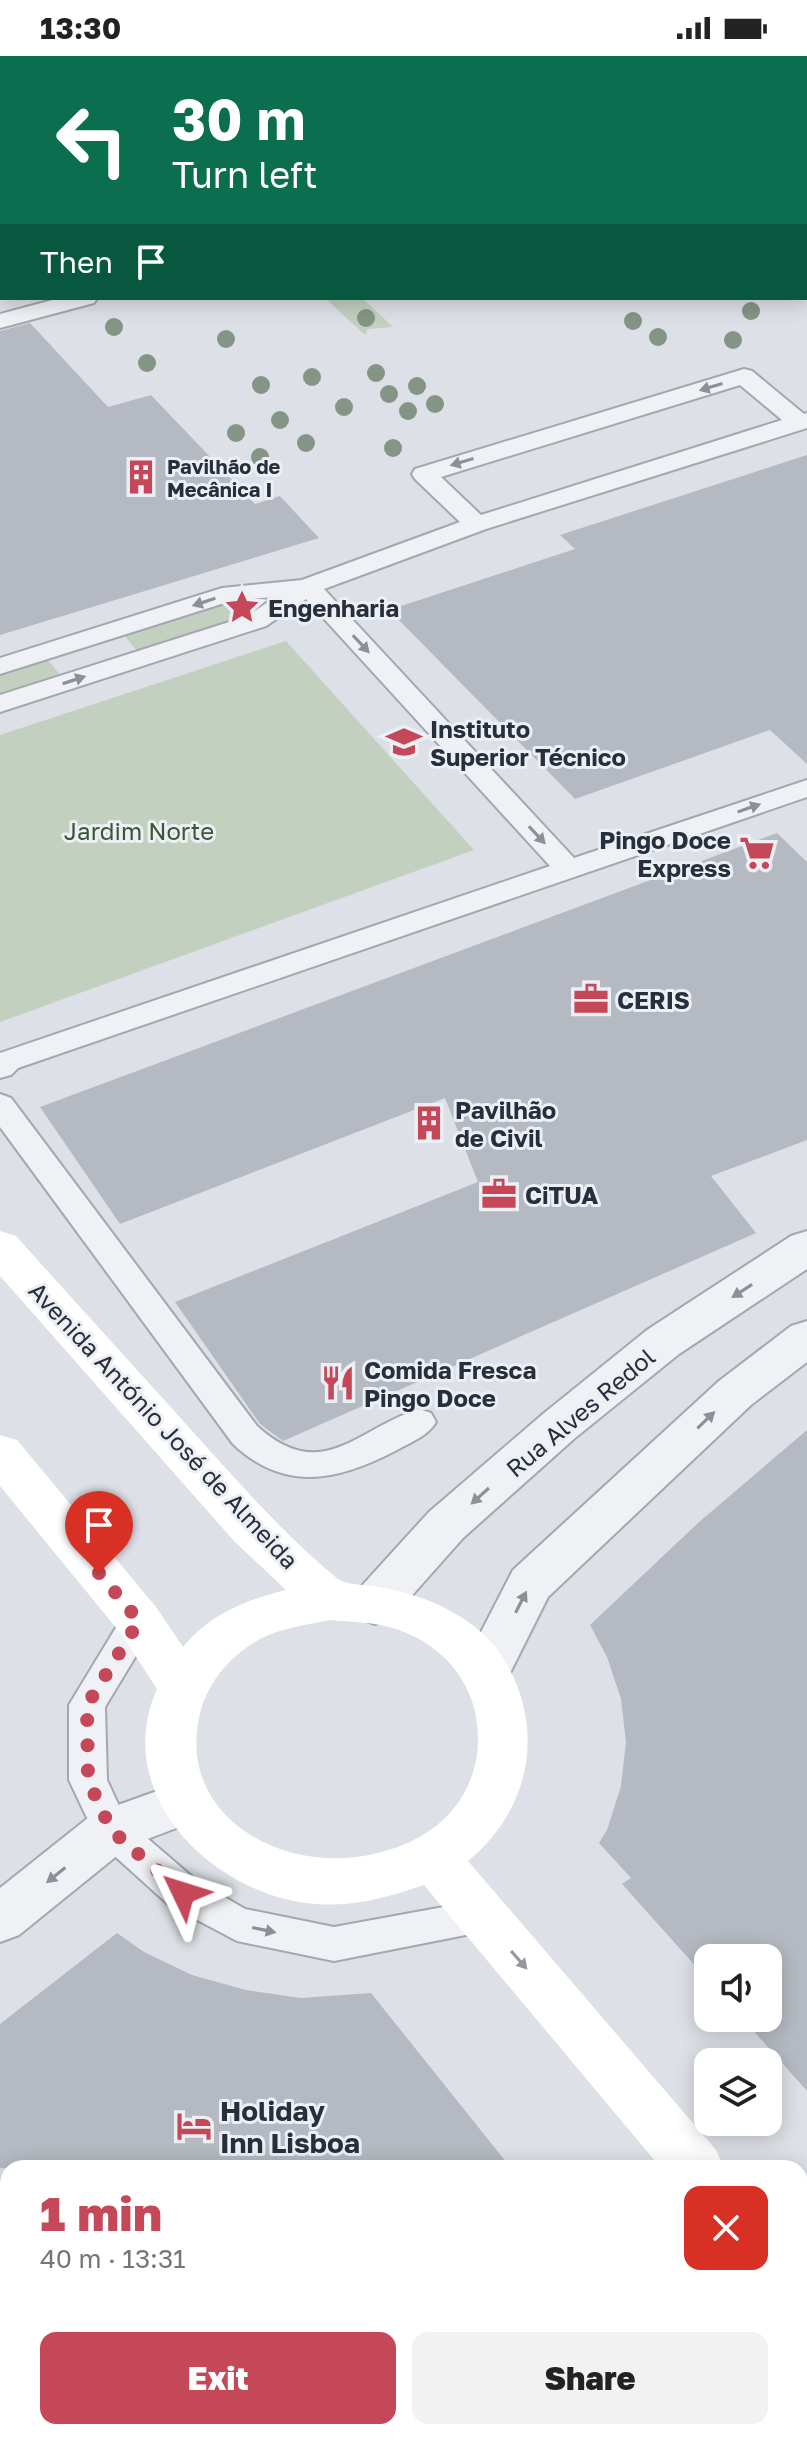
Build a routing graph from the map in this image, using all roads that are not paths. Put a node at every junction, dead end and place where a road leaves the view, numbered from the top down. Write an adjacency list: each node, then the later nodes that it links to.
1 (79, 300): 2 (lane)
2 (0, 321)
3 (803, 421): 4 (lane); 4 (lane, one-way to 4)
4 (477, 524): 5 (lane)
5 (308, 586): 6 (lane, one-way to 6); 7 (lane, one-way to 5); 9 (lane, one-way to 9)
6 (0, 666)
7 (0, 704)
8 (807, 788): 9 (lane, one-way to 8)
9 (569, 869): 10 (lane)
10 (0, 1068)
11 (0, 1105): 15 (lane)
12 (0, 1247): 17 (street, Avenida António José de Almeida)
13 (807, 1247): 17 (street, Rua Alves Redol, one-way to 17)
14 (807, 1338): 19 (street, one-way to 14)
15 (419, 1422)
16 (0, 1453): 18 (street)
17 (352, 1603): 19 (street); 20 (street)
18 (139, 1621): 20 (street); 22 (lane)
19 (486, 1671): 23 (street)
20 (182, 1686): 21 (street)
21 (185, 1803): 22 (street); 23 (street)
22 (111, 1830): 24 (street, one-way to 24); 25 (lane, one-way to 25)
23 (433, 1858): 25 (street)
24 (6, 1903)
25 (482, 1917): 26 (street, one-way to 26)
26 (689, 2160)

